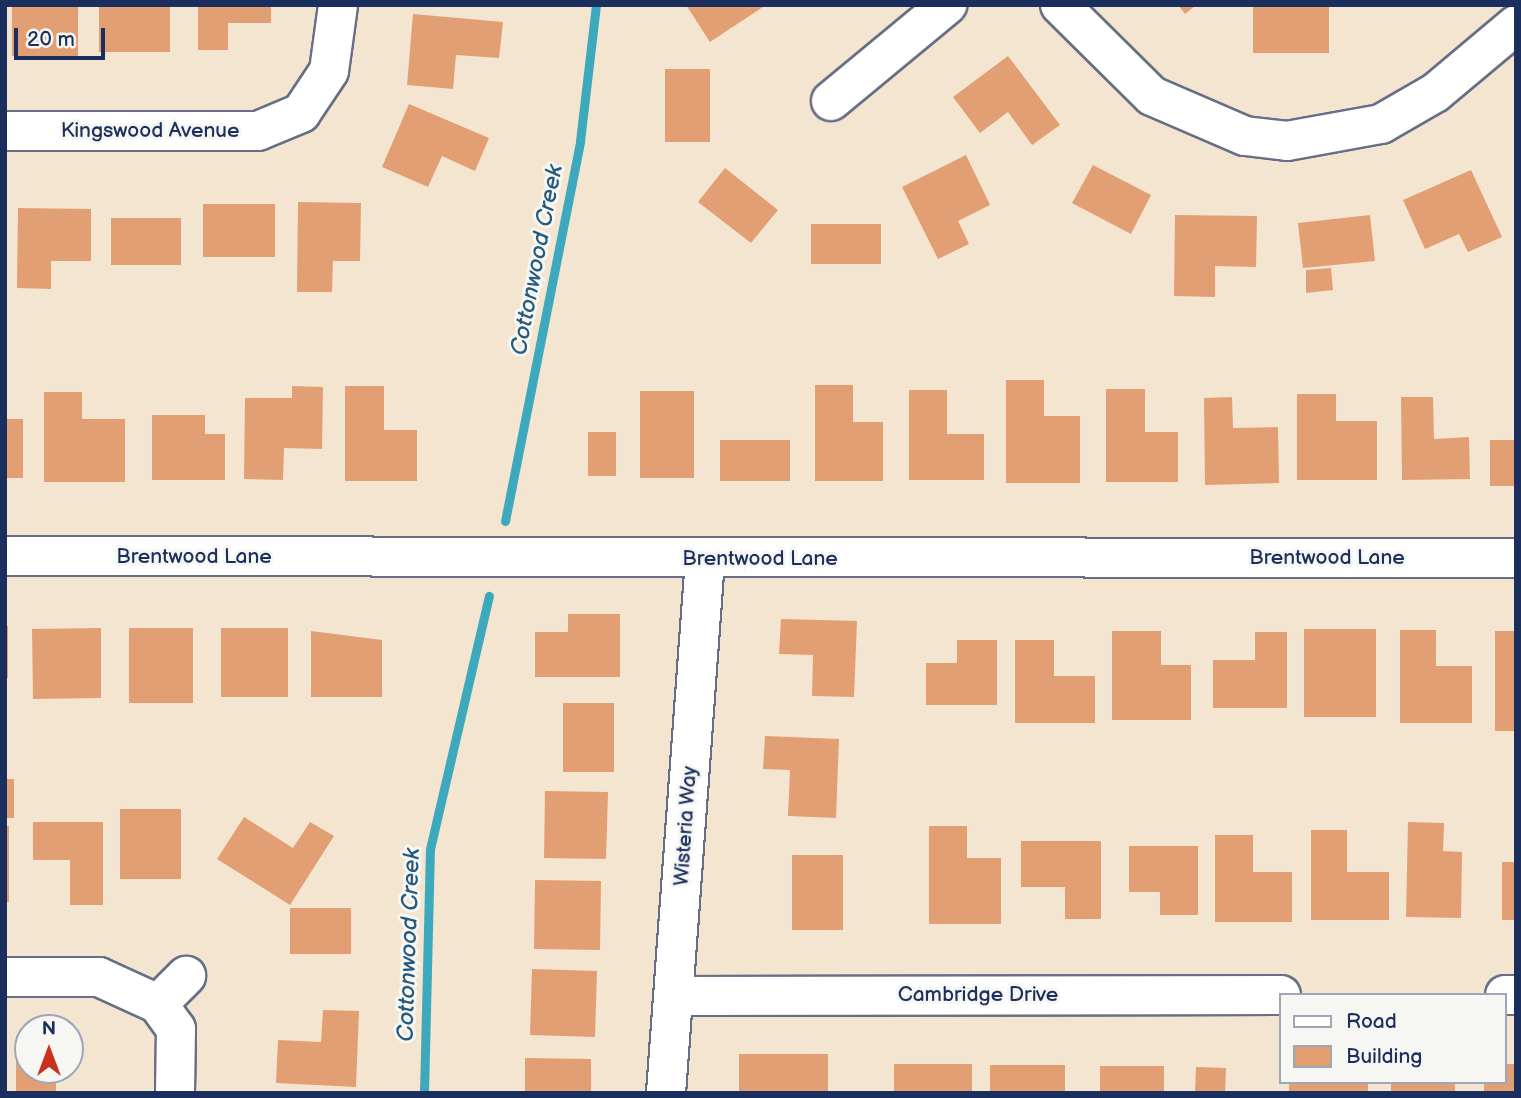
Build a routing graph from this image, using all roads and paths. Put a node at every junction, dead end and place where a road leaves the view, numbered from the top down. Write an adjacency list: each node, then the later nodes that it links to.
1 (338, 5): 6 (street, Kingswood Avenue)
2 (947, 5): 5 (street)
3 (1060, 5): 4 (street)
4 (1516, 25)
5 (831, 101)
6 (5, 131)
7 (5, 556): 9 (street, Brentwood Lane)
8 (1516, 558): 9 (street, Brentwood Lane)
9 (705, 559): 13 (street, Wisteria Way)
10 (186, 976): 14 (street)
11 (5, 977): 14 (street)
12 (1280, 995): 13 (street, Cambridge Drive)
13 (674, 996): 16 (street, Wisteria Way)
14 (158, 1004): 15 (street)
15 (175, 1093)
16 (666, 1093)

